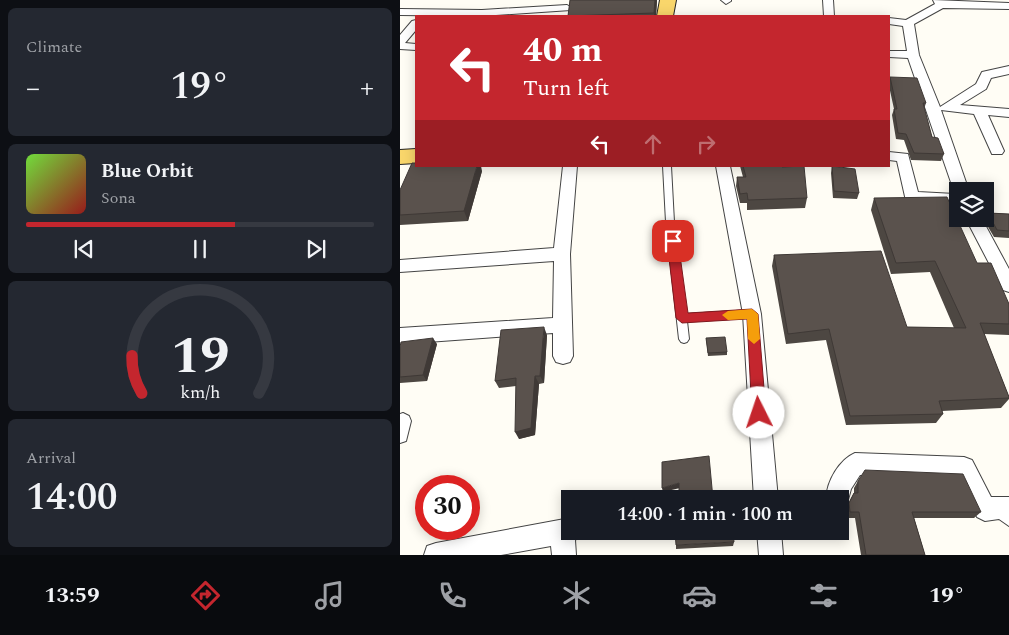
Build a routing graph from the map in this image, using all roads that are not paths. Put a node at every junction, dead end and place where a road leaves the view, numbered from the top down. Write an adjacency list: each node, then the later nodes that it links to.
1 (668, 0): 8 (main road)
2 (828, 0): 9 (street)
3 (939, 3): 4 (street); 11 (street)
4 (1009, 6)
5 (567, 8): 7 (street)
6 (400, 12): 7 (street)
7 (423, 14)
8 (665, 15)
9 (829, 15)
10 (890, 21): 11 (street)
11 (908, 23): 17 (street)
12 (415, 24): 13 (street)
13 (400, 42)
14 (400, 46): 15 (street)
15 (415, 47)
16 (890, 54): 17 (street)
17 (913, 55): 19 (street)
18 (1009, 70): 20 (street)
19 (933, 106): 20 (street); 32 (street)
20 (947, 108): 21 (street)
21 (980, 110): 22 (street); 25 (street)
22 (1009, 113)
23 (415, 145): 24 (main road)
24 (400, 146)
25 (997, 151)
26 (400, 156): 27 (main road)
27 (415, 156)
28 (890, 156): 33 (street)
29 (570, 167): 35 (street)
30 (667, 167): 39 (lane)
31 (723, 167): 38 (street)
32 (957, 182)
33 (949, 199)
34 (978, 227): 37 (street)
35 (562, 254): 36 (street); 40 (street)
36 (400, 266)
37 (1009, 284)
38 (752, 314): 39 (lane); 46 (street)
39 (682, 318): 42 (lane)
40 (563, 326): 41 (street); 43 (street)
41 (400, 336)
42 (684, 340)
43 (564, 356)
44 (400, 422): 45 (street)
45 (400, 435)
46 (765, 490)
47 (839, 490): 48 (street)
48 (1009, 514)
49 (561, 540): 51 (street)
50 (770, 540): 52 (street)
51 (436, 555)
52 (771, 555)

